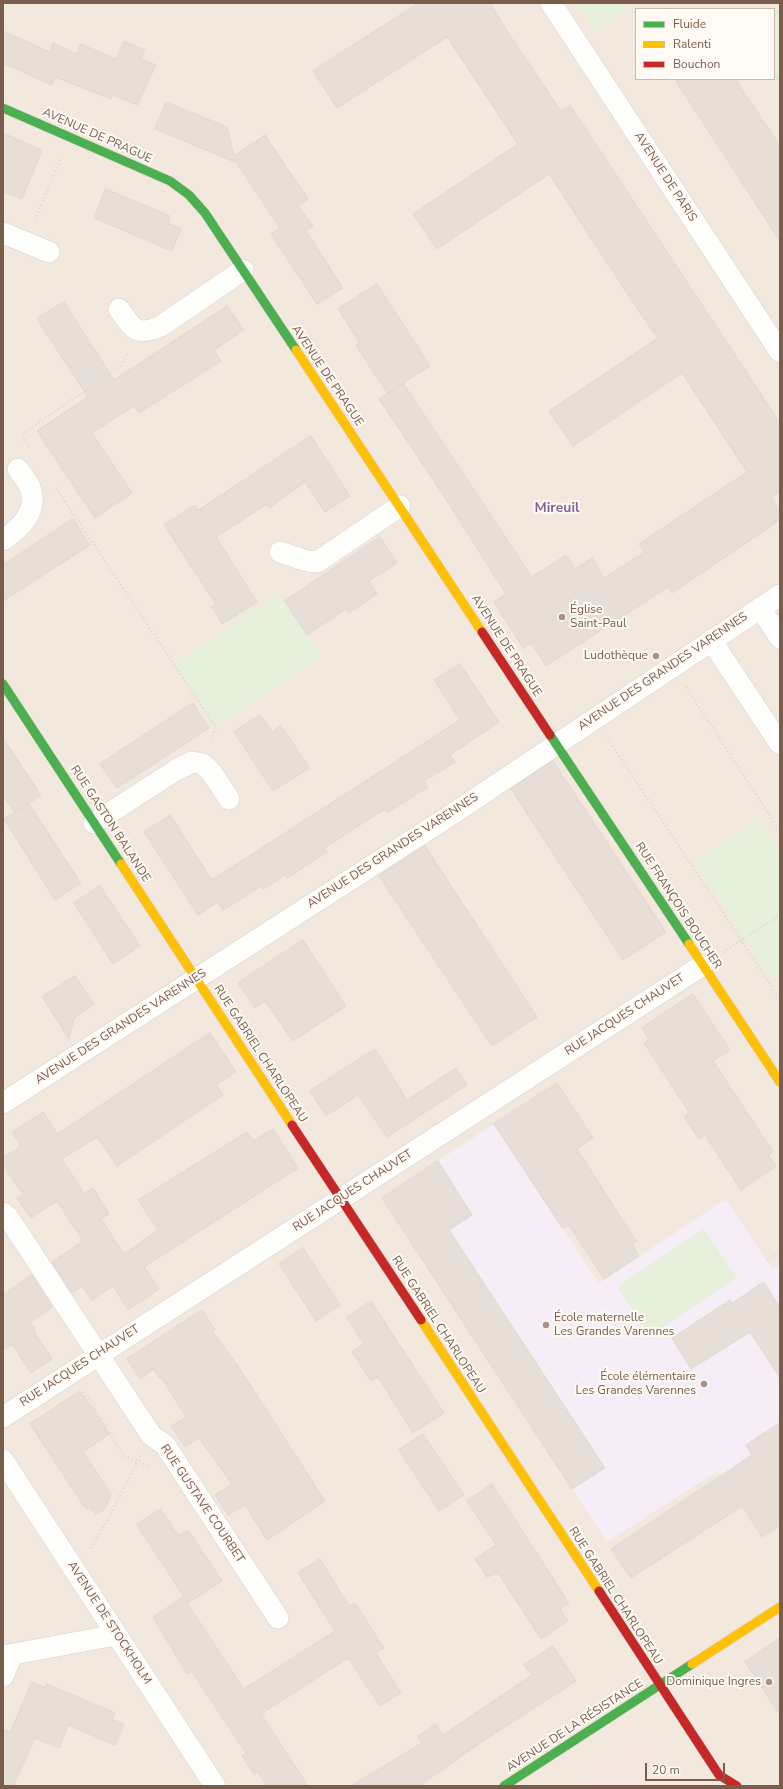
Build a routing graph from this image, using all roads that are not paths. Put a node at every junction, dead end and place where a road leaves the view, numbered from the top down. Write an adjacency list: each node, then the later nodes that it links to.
1 (551, 3): 7 (street, AVENUE DE PARIS)
2 (3, 108): 5 (street, AVENUE DE PRAGUE)
3 (3, 233): 4 (street)
4 (49, 252)
5 (243, 270): 6 (street); 9 (street, AVENUE DE PRAGUE)
6 (119, 309)
7 (780, 352)
8 (18, 469): 10 (street)
9 (400, 506): 11 (street); 17 (street, AVENUE DE PRAGUE)
10 (3, 540)
11 (280, 552)
12 (780, 595): 13 (street, AVENUE DES GRANDES VARENNES)
13 (760, 608): 14 (street); 15 (street, AVENUE DES GRANDES VARENNES)
14 (780, 638)
15 (712, 640): 17 (street, AVENUE DES GRANDES VARENNES); 18 (street)
16 (3, 684): 20 (street, RUE GASTON BALANDE)
17 (556, 744): 21 (street, RUE FRANÇOIS BOUCHER); 22 (street, AVENUE DES GRANDES VARENNES)
18 (780, 744)
19 (229, 798): 20 (street)
20 (94, 823): 22 (street, RUE GASTON BALANDE)
21 (703, 965): 23 (street, RUE FRANÇOIS BOUCHER); 25 (street, RUE JACQUES CHAUVET)
22 (196, 977): 24 (street, AVENUE DES GRANDES VARENNES); 25 (street, RUE GABRIEL CHARLOPEAU)
23 (780, 1082)
24 (3, 1103)
25 (341, 1199): 27 (street, RUE JACQUES CHAUVET); 35 (street, RUE GABRIEL CHARLOPEAU)
26 (3, 1213): 27 (street, RUE GUSTAVE COURBET)
27 (99, 1354): 28 (street, RUE JACQUES CHAUVET); 31 (street, RUE GUSTAVE COURBET)
28 (3, 1417)
29 (3, 1460): 32 (street, AVENUE DE STOCKHOLM)
30 (780, 1607): 35 (street, AVENUE DE LA RÉSISTANCE)
31 (278, 1618)
32 (116, 1635): 33 (street); 37 (street, AVENUE DE STOCKHOLM)
33 (8, 1655): 34 (street)
34 (3, 1676)
35 (659, 1685): 36 (street, RUE GABRIEL CHARLOPEAU); 38 (street, AVENUE DE LA RÉSISTANCE)
36 (722, 1781): 39 (street)
37 (215, 1786)
38 (504, 1786)
39 (738, 1786)

